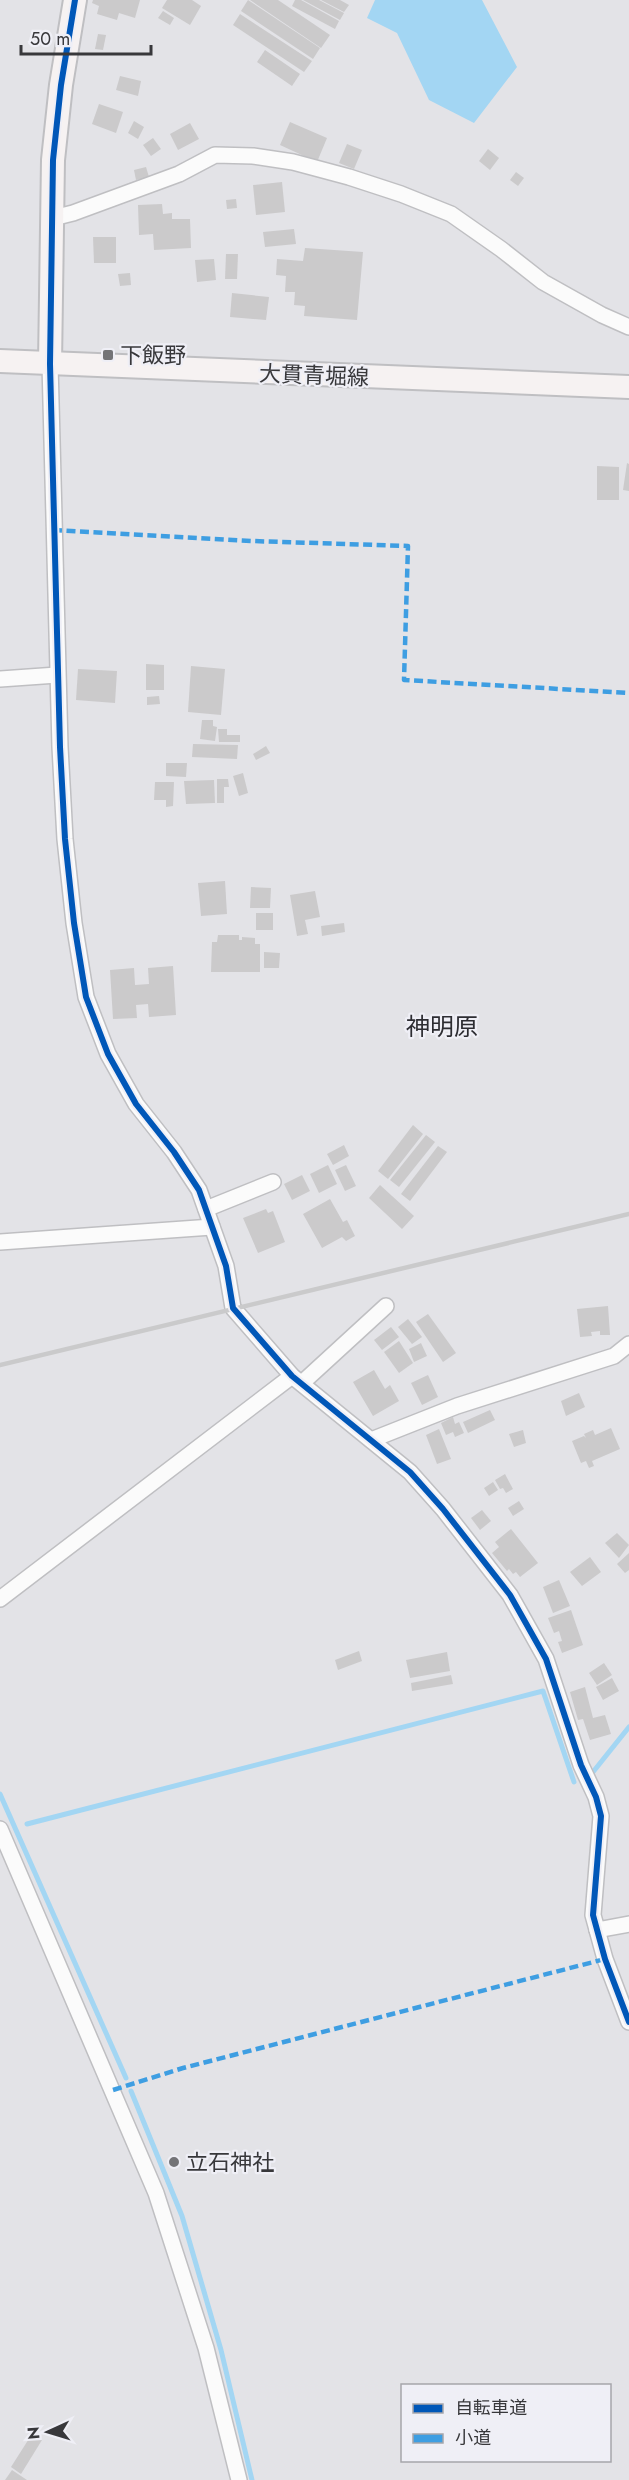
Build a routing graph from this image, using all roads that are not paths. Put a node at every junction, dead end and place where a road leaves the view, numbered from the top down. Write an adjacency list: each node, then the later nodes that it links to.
1 (75, 0): 2 (main road)
2 (52, 219): 3 (street); 5 (main road)
3 (629, 327)
4 (0, 361): 5 (main road, 大貫青堀線)
5 (50, 364): 6 (main road, 大貫青堀線); 7 (street)
6 (629, 387)
7 (57, 675): 8 (street); 10 (street)
8 (0, 679)
9 (273, 1182): 10 (street)
10 (206, 1209): 11 (street)
11 (212, 1227): 12 (street); 15 (street)
12 (0, 1242)
13 (386, 1306): 15 (street)
14 (629, 1344): 16 (street)
15 (297, 1380): 16 (street); 17 (street)
16 (371, 1440): 20 (street)
17 (0, 1599)
18 (0, 1829): 22 (street)
19 (629, 1924): 20 (street)
20 (597, 1930): 21 (street)
21 (629, 2022)
22 (238, 2480)

